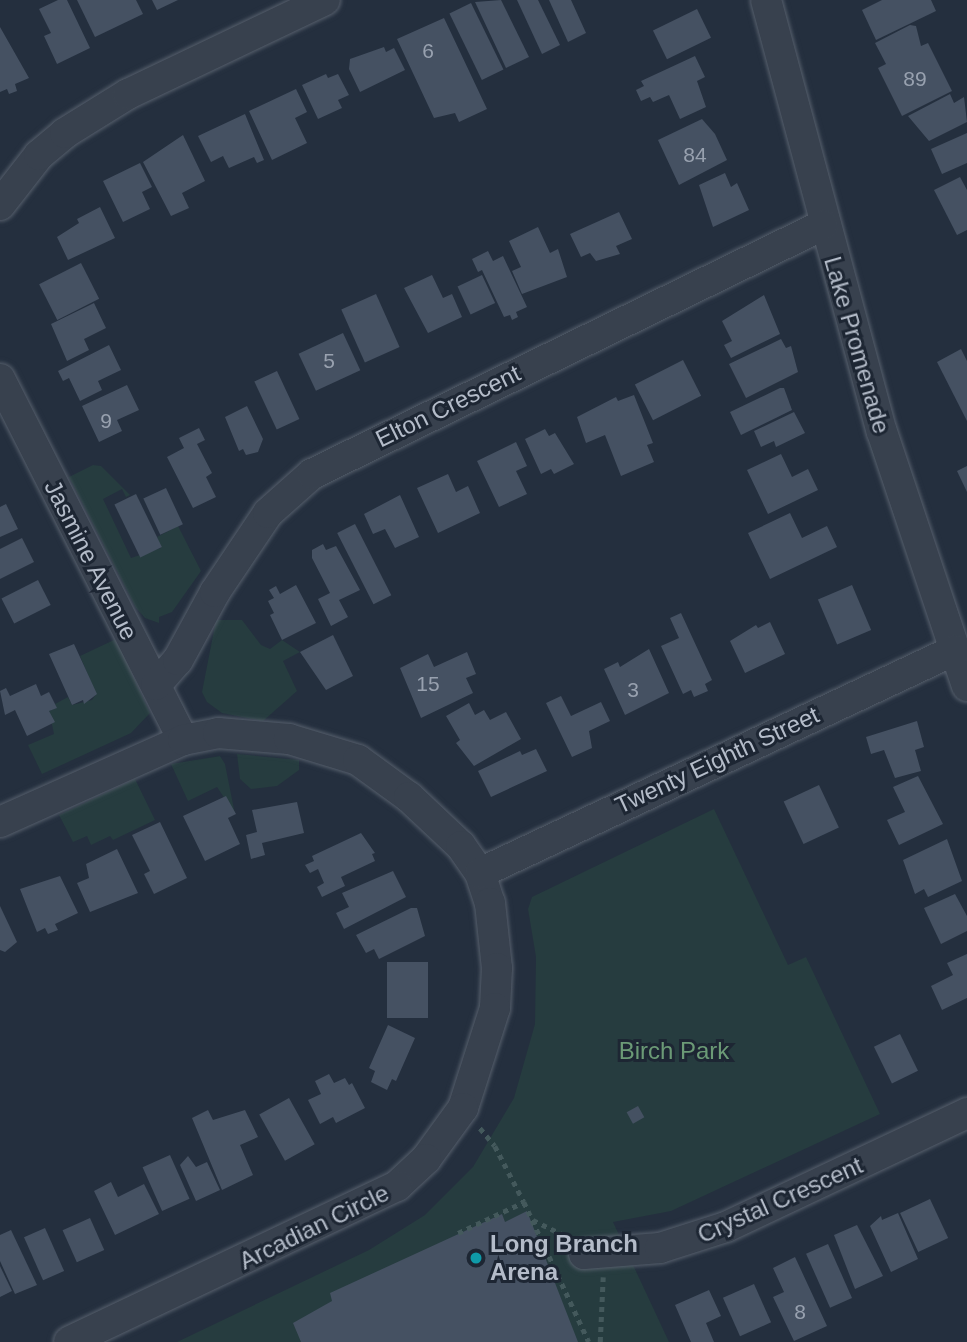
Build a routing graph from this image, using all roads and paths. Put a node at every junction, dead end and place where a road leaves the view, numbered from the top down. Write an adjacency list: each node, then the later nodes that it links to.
1 (325, 0): 3 (street)
2 (766, 0): 4 (street, Lake Promenade)
3 (0, 205)
4 (823, 225): 6 (street, Lake Promenade); 7 (street, Elton Crescent)
5 (0, 379): 7 (street, Jasmine Avenue)
6 (955, 650): 8 (street, Lake Promenade); 11 (street, Twenty Eighth Street)
7 (156, 685): 9 (street, Jasmine Avenue)
8 (967, 685)
9 (183, 740): 10 (street, Arcadian Circle); 11 (street, Arcadian Circle)
10 (0, 822)
11 (480, 873): 12 (street, Arcadian Circle)
12 (464, 1108): 14 (path); 18 (street, Arcadian Circle)
13 (967, 1113): 17 (street, Crystal Crescent)
14 (524, 1202): 15 (path); 16 (path)
15 (532, 1219): 17 (path); 19 (path)
16 (458, 1233)
17 (593, 1253): 20 (path)
18 (69, 1342)
19 (589, 1342)
20 (600, 1342)

